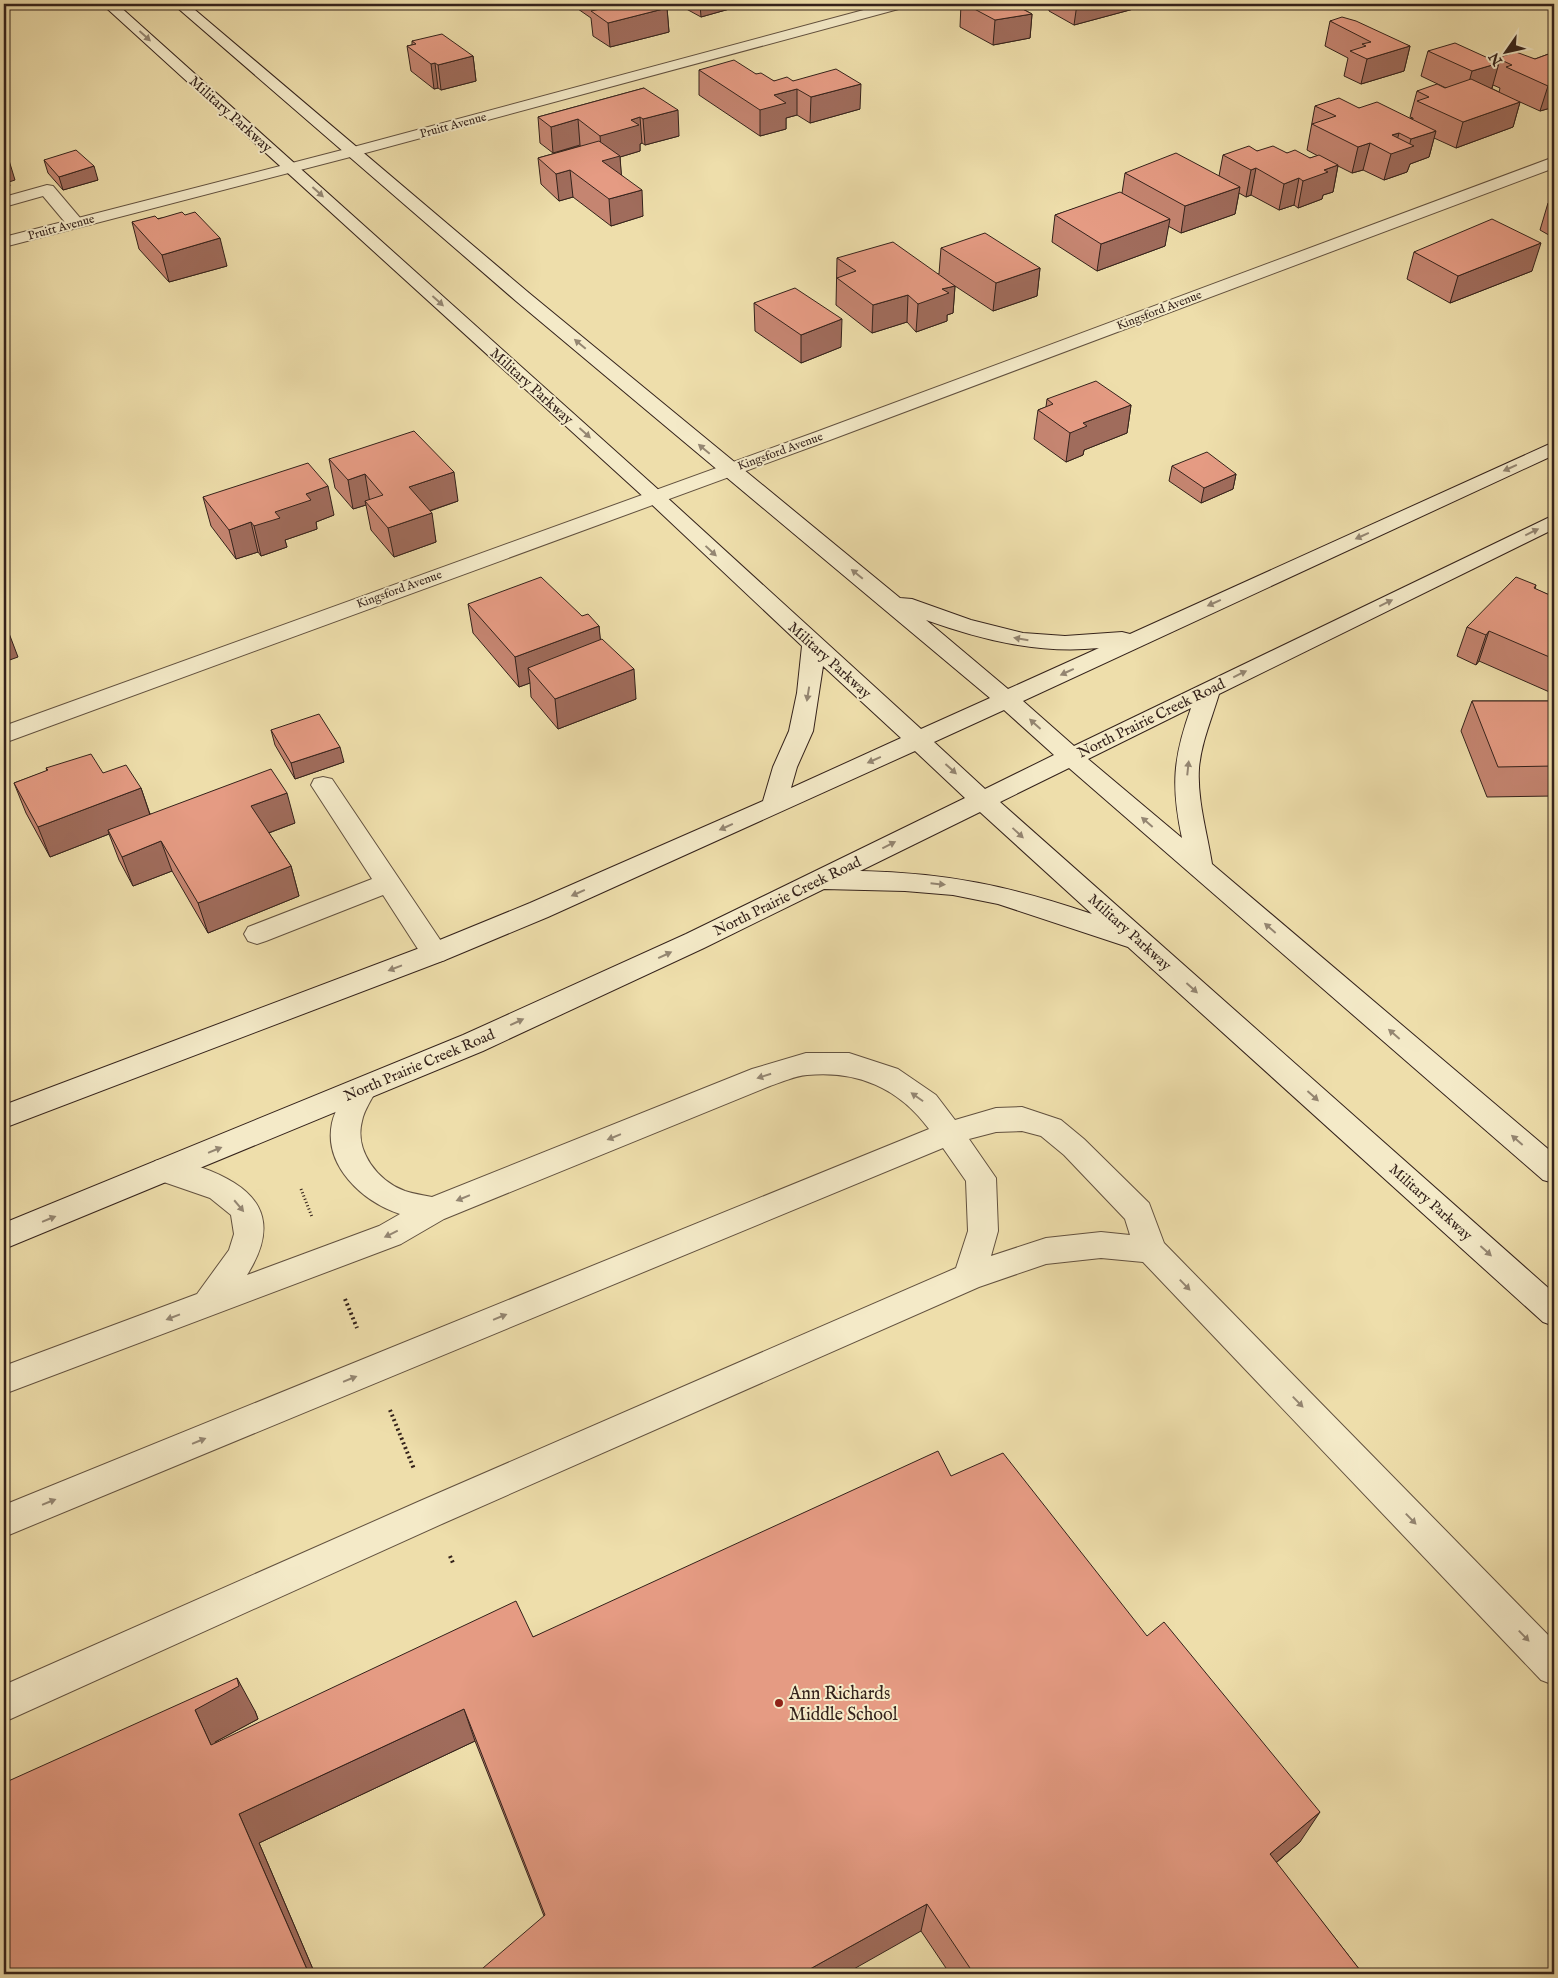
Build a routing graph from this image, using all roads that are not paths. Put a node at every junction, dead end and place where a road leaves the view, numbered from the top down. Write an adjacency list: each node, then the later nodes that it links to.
1 (109, 4): 6 (main road, Military Parkway, one-way to 6)
2 (180, 4): 4 (main road)
3 (901, 4): 4 (main road, Pruitt Avenue)
4 (352, 152): 6 (main road, Pruitt Avenue); 11 (main road, one-way to 4)
5 (1554, 162): 11 (main road, Kingsford Avenue)
6 (291, 168): 8 (main road, Pruitt Avenue); 12 (main road, Military Parkway, one-way to 12)
7 (4, 202): 8 (main road)
8 (75, 223): 9 (main road, Pruitt Avenue)
9 (4, 242)
10 (1554, 448): 15 (main road, one-way to 15)
11 (729, 470): 12 (main road, Kingsford Avenue); 14 (main road, one-way to 11)
12 (654, 496): 16 (main road, Military Parkway, one-way to 16); 19 (main road, Kingsford Avenue)
13 (1554, 521): 17 (main road, North Prairie Creek Road, one-way to 13)
14 (886, 598): 15 (main road, one-way to 14); 18 (main road)
15 (1139, 637): 18 (main road, one-way to 18)
16 (814, 645): 20 (main road, Military Parkway); 24 (main road, one-way to 24)
17 (1209, 690): 21 (main road, North Prairie Creek Road); 25 (main road, one-way to 17)
18 (1007, 699): 20 (main road); 21 (main road, one-way to 18)
19 (4, 735)
20 (919, 740): 23 (main road, Military Parkway, one-way to 23); 24 (main road, one-way to 24)
21 (1071, 757): 23 (main road, North Prairie Creek Road); 25 (main road, one-way to 21)
22 (323, 785): 27 (main road)
23 (983, 799): 26 (main road, North Prairie Creek Road, one-way to 23); 29 (main road, Military Parkway, one-way to 29)
24 (774, 806): 30 (main road, one-way to 30)
25 (1200, 868): 35 (main road, one-way to 25)
26 (820, 880): 29 (main road, one-way to 29); 31 (main road, North Prairie Creek Road, one-way to 26)
27 (389, 882): 28 (main road); 30 (main road)
28 (257, 934)
29 (1140, 941): 41 (main road, Military Parkway, one-way to 41)
30 (435, 953): 32 (main road, one-way to 32)
31 (363, 1089): 34 (main road, North Prairie Creek Road, one-way to 31); 36 (main road)
32 (4, 1117)
33 (949, 1133): 36 (main road, one-way to 36); 38 (main road); 39 (main road); 43 (main road, one-way to 33)
34 (166, 1170): 37 (main road, North Prairie Creek Road, one-way to 34); 40 (main road, one-way to 40)
35 (1554, 1171)
36 (433, 1210): 40 (main road, one-way to 40)
37 (4, 1236)
38 (1151, 1250): 39 (main road); 44 (main road, one-way to 44)
39 (969, 1277): 45 (main road)
40 (208, 1303): 42 (main road, one-way to 42)
41 (1554, 1312)
42 (4, 1380)
43 (4, 1520)
44 (1554, 1668)
45 (4, 1704)

